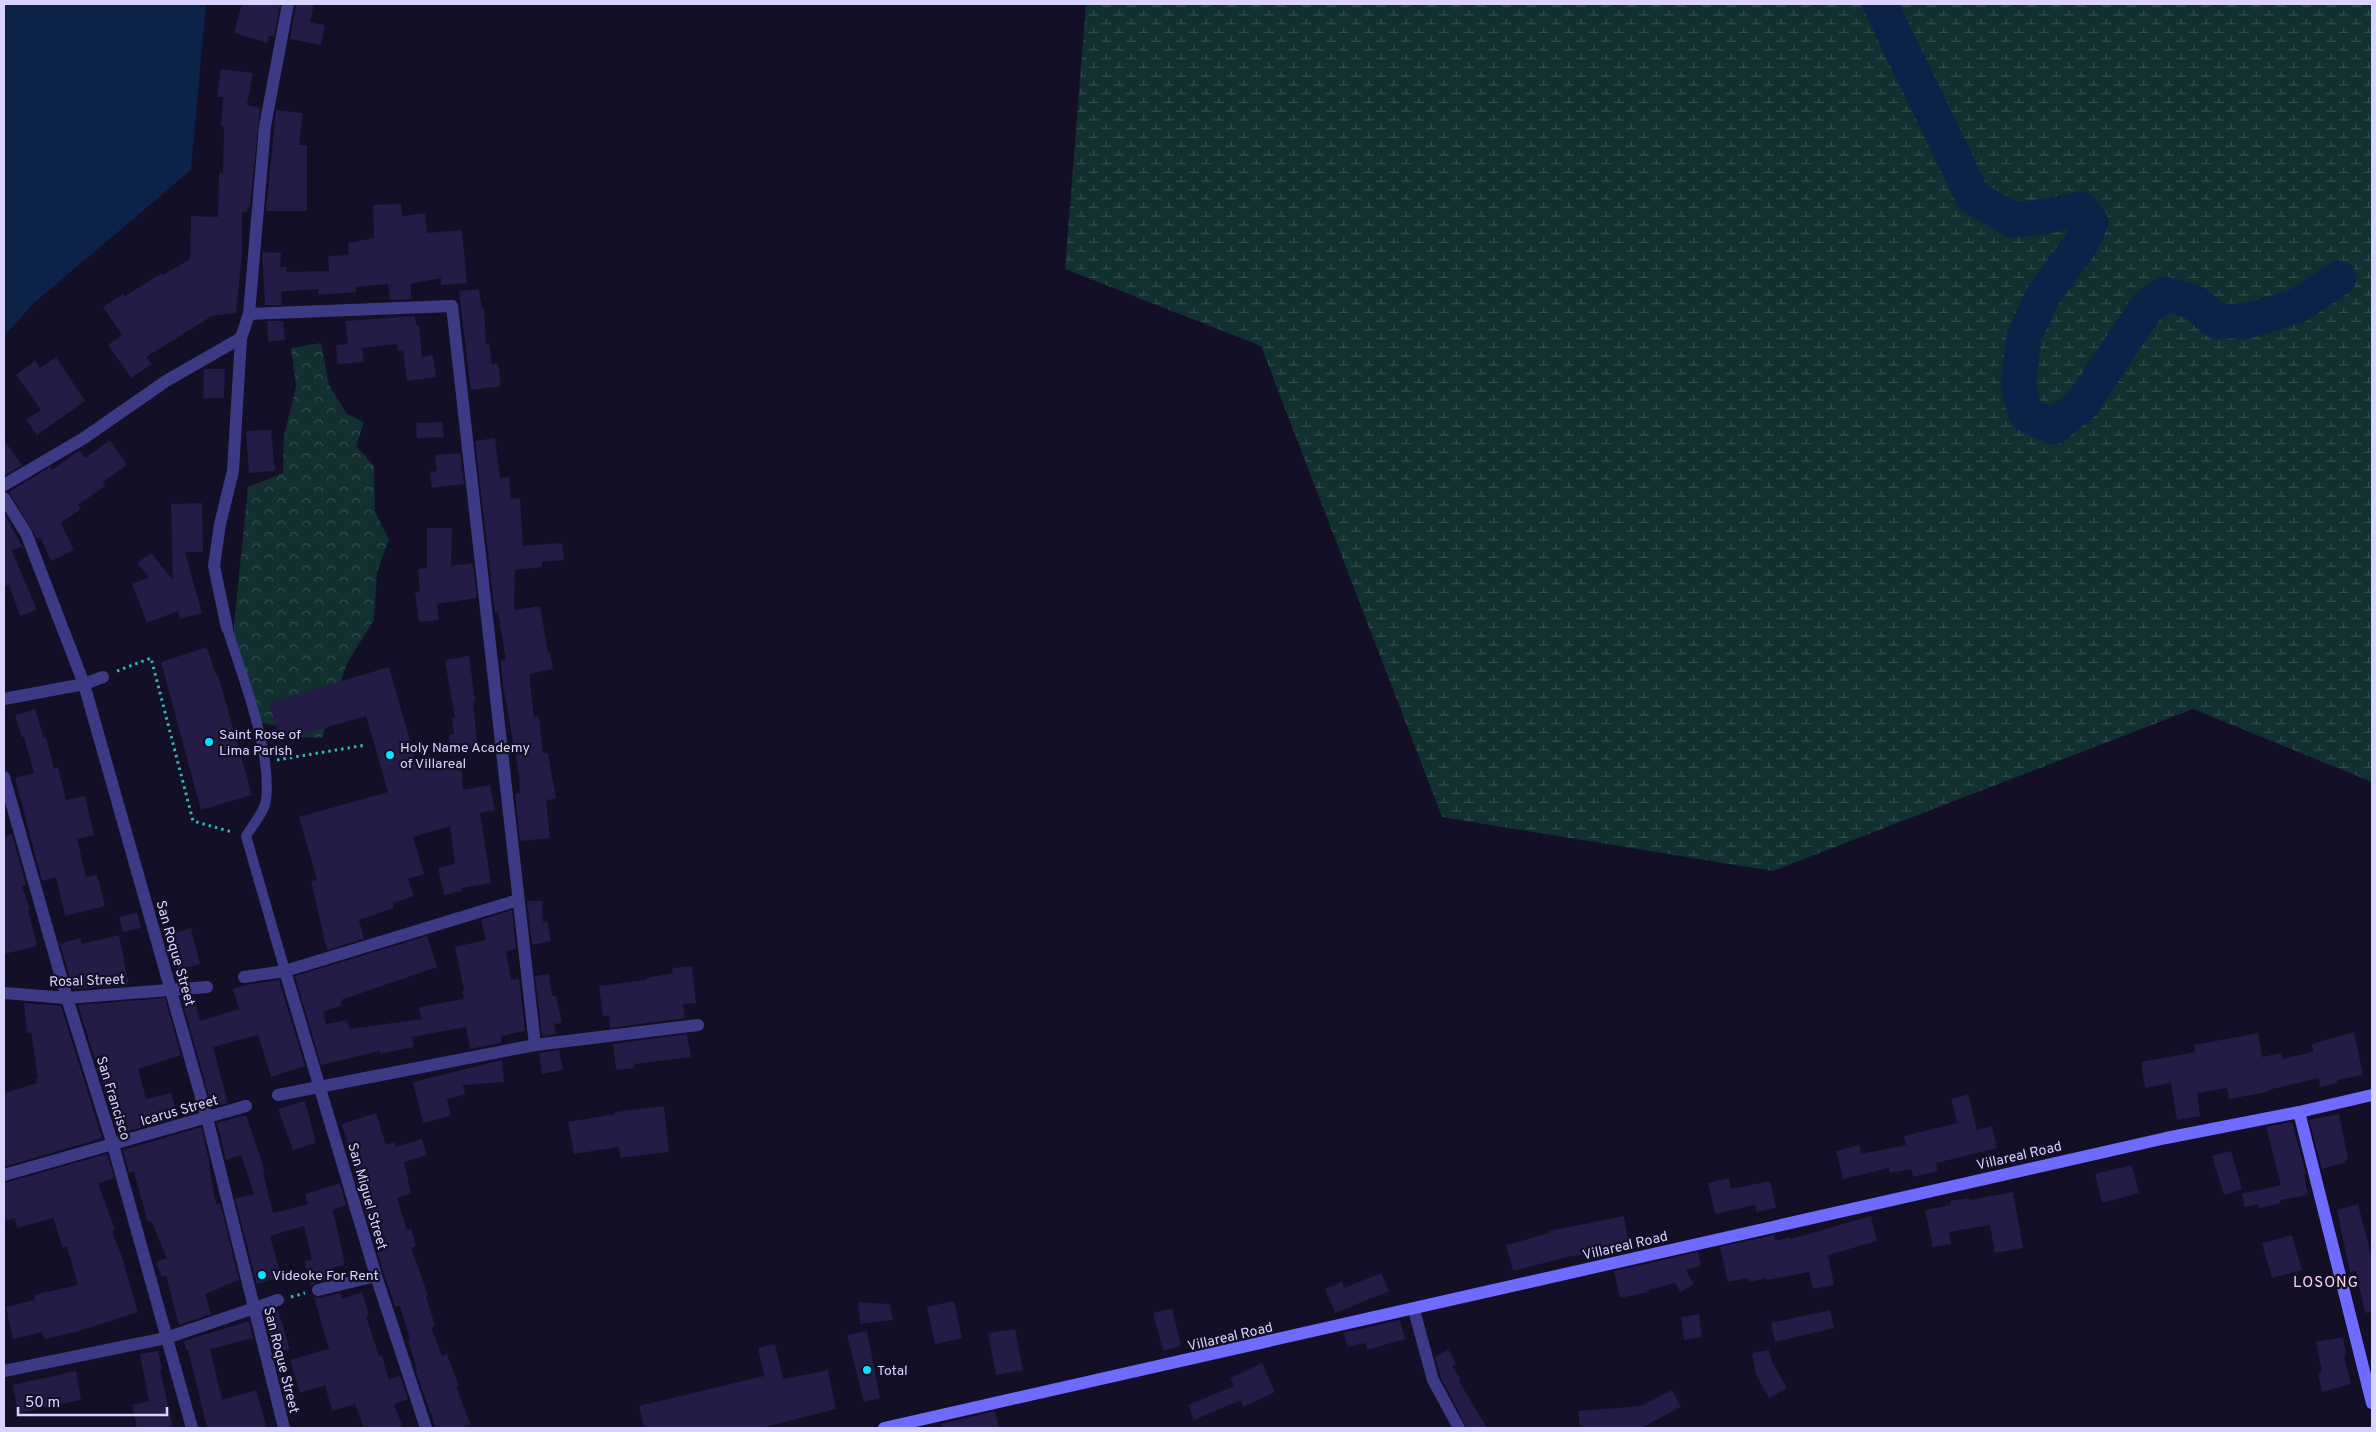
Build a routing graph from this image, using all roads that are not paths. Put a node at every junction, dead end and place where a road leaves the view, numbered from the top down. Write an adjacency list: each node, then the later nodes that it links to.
1 (288, 4): 2 (street)
2 (249, 314): 3 (street); 12 (street)
3 (240, 338): 4 (street); 6 (street)
4 (4, 485)
5 (4, 498): 8 (street, San Roque Street)
6 (227, 628): 13 (lane)
7 (103, 676): 8 (street)
8 (84, 684): 9 (street); 16 (street, San Roque Street)
9 (4, 699)
10 (4, 777): 11 (street, San Francisco)
11 (6, 793): 18 (street, San Francisco)
12 (518, 900): 13 (street); 20 (street)
13 (285, 970): 14 (street); 21 (street, San Miguel Street)
14 (244, 977)
15 (207, 987): 16 (street, Rosal Street)
16 (171, 991): 18 (street, Rosal Street); 26 (street, San Roque Street)
17 (4, 993): 18 (street, Rosal Street)
18 (66, 998): 27 (street, San Francisco)
19 (698, 1025): 20 (street)
20 (535, 1045): 21 (street)
21 (320, 1085): 22 (street); 29 (street, San Miguel Street)
22 (278, 1095)
23 (2372, 1095): 25 (main road, Villareal Road)
24 (246, 1106): 26 (street, Icarus Street)
25 (2299, 1112): 33 (main road, Villareal Road); 36 (main road)
26 (206, 1118): 27 (street, Icarus Street); 32 (street, San Roque Street)
27 (112, 1144): 28 (street, Icarus Street); 34 (street, San Francisco)
28 (4, 1175)
29 (376, 1276): 30 (street); 39 (street, San Miguel Street)
30 (318, 1290)
31 (278, 1300): 32 (street)
32 (253, 1308): 34 (street); 38 (street, San Roque Street)
33 (1414, 1310): 40 (main road, Villareal Road); 41 (street)
34 (166, 1338): 35 (street); 37 (street, San Francisco)
35 (4, 1371)
36 (2372, 1404)
37 (192, 1428)
38 (284, 1428)
39 (426, 1428)
40 (884, 1428)
41 (1459, 1428)

